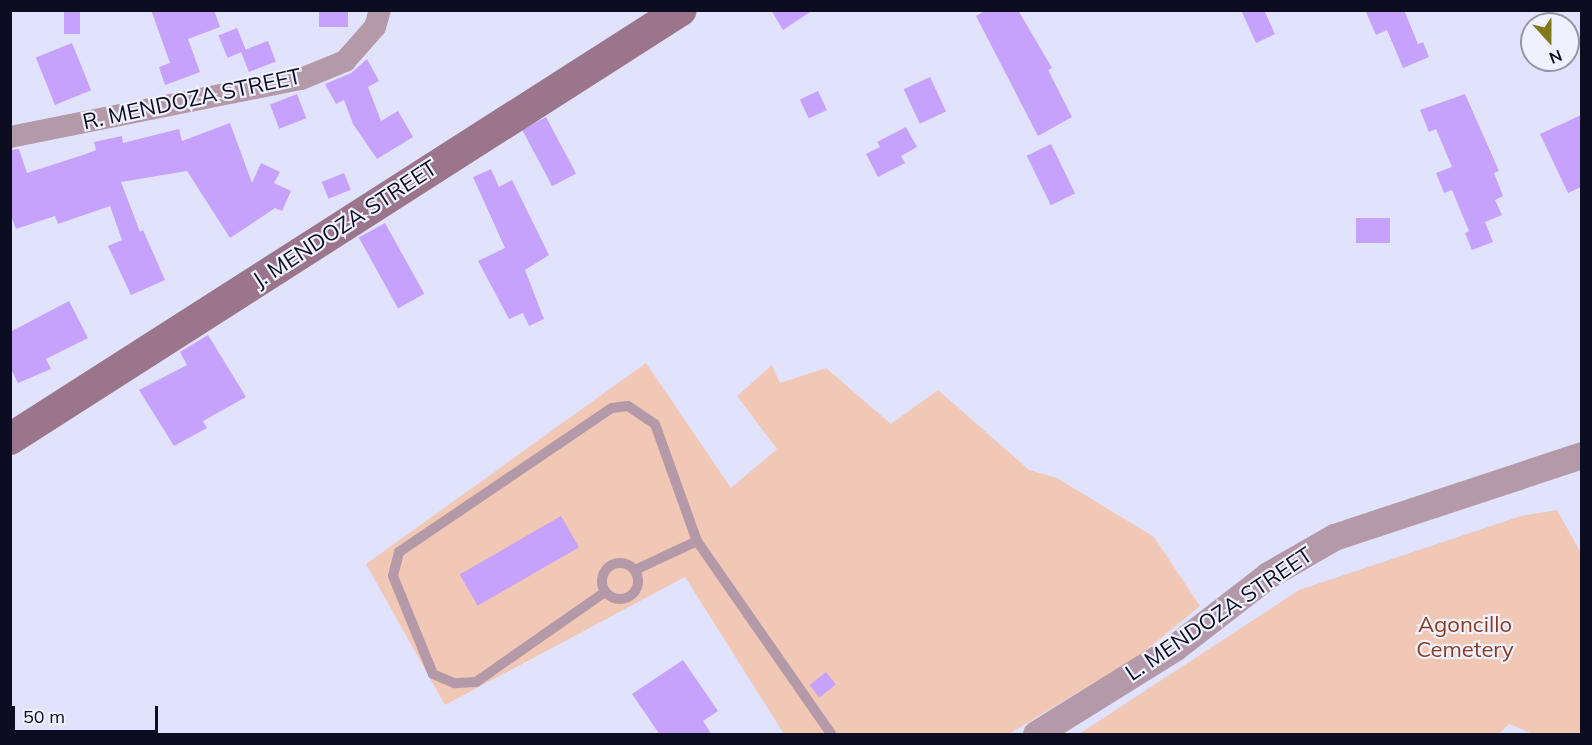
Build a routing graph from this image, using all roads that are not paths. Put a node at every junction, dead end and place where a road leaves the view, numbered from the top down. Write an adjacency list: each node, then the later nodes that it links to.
1 (380, 10): 3 (street, R. MENDOZA STREET)
2 (681, 10): 4 (main road, J. MENDOZA STREET)
3 (10, 137)
4 (10, 439)
5 (1581, 454): 10 (street, L. MENDOZA STREET)
6 (697, 541): 7 (lane); 8 (lane); 9 (lane)
7 (635, 570): 8 (lane); 8 (lane)
8 (606, 592)
9 (831, 735)
10 (1036, 735)

